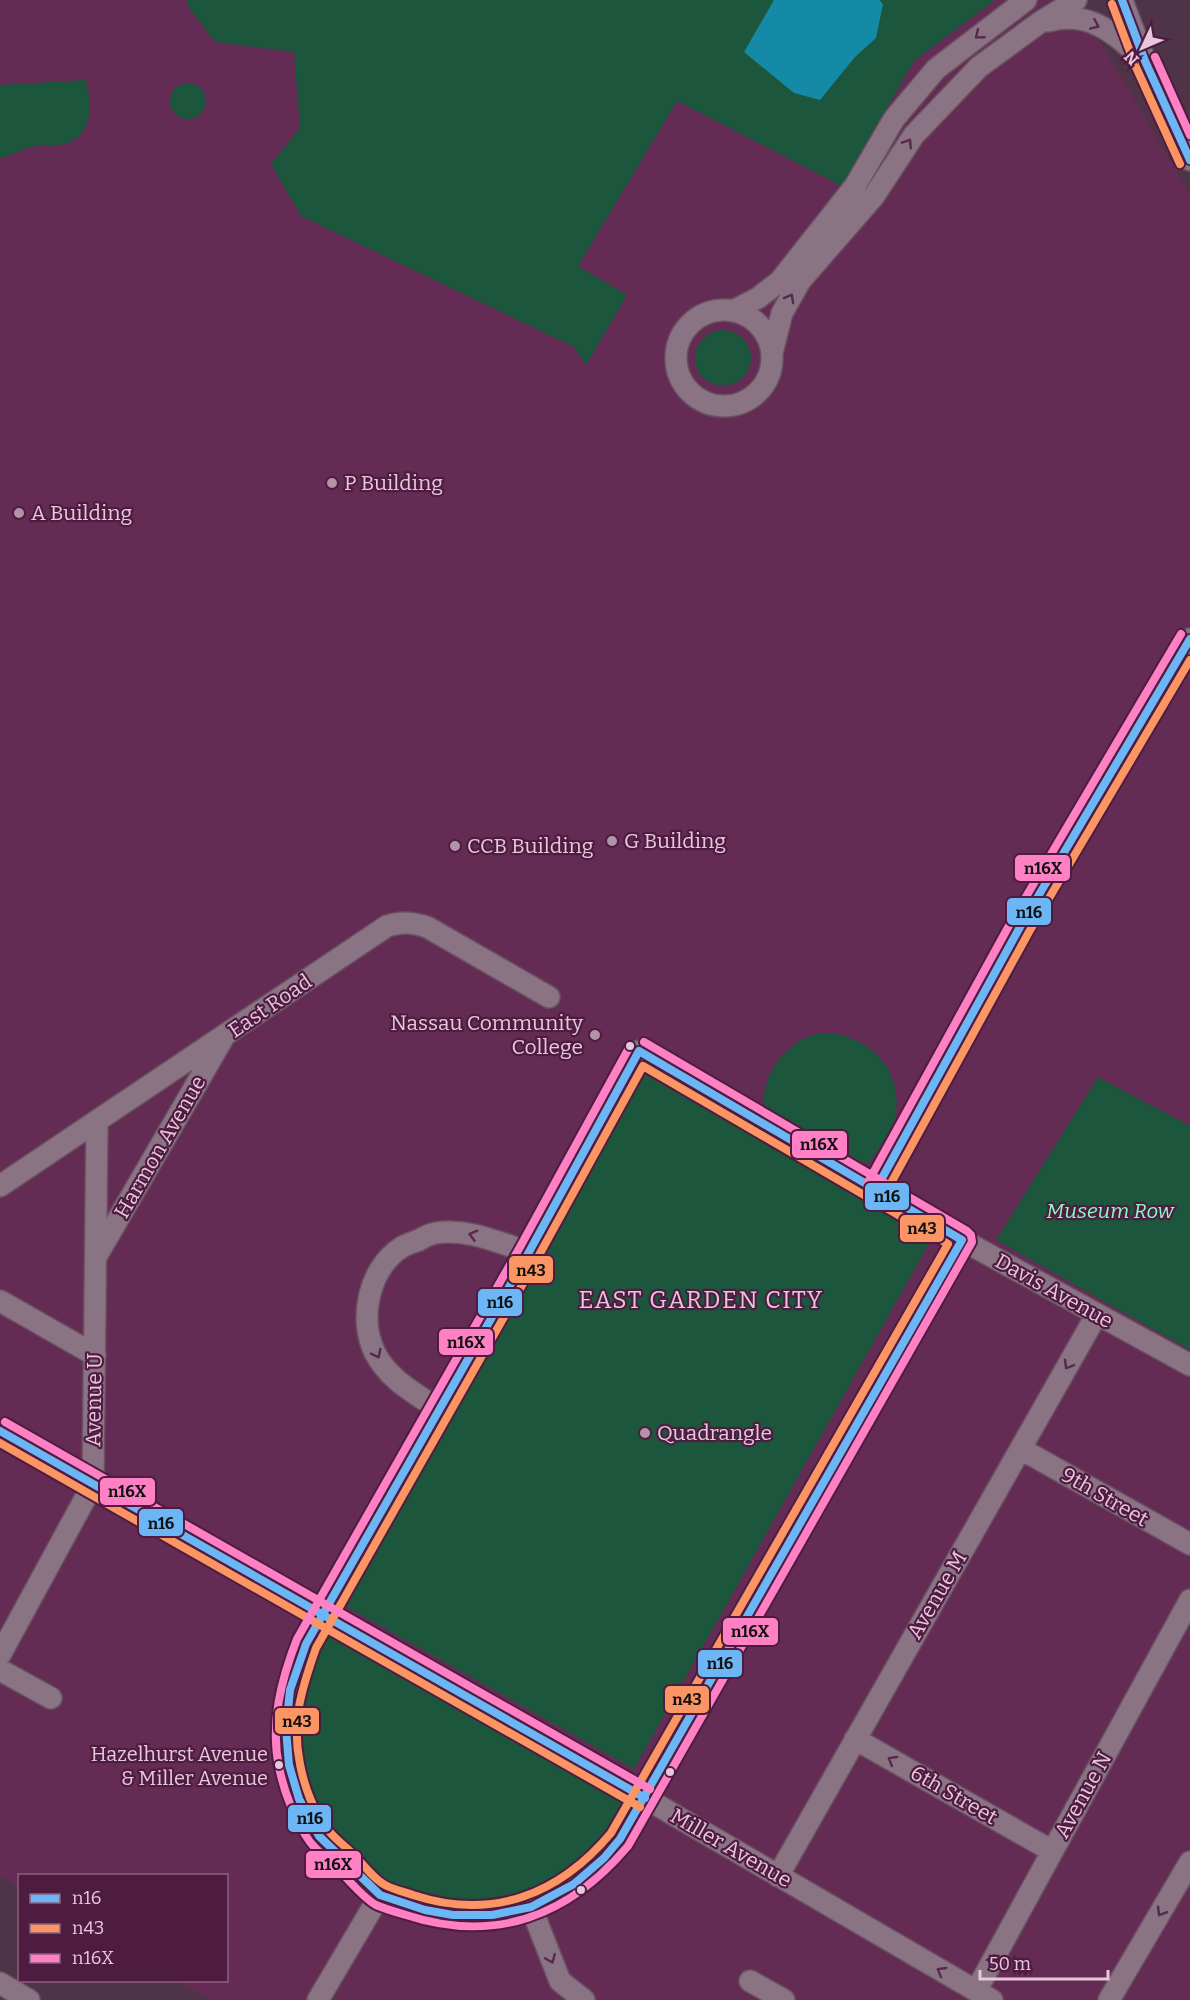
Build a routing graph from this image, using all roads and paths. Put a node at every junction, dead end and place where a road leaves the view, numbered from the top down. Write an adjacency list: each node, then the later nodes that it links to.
1 (1026, 0): 7 (street, one-way to 7)
2 (1076, 0): 4 (street)
3 (1122, 0): 5 (street)
4 (1039, 23): 5 (street, one-way to 5); 8 (street, one-way to 4)
5 (1145, 61): 6 (street)
6 (1190, 160)
7 (733, 311): 8 (street); 8 (street)
8 (772, 353)
9 (1190, 639): 14 (street)
10 (549, 997): 11 (street, East Road)
11 (225, 1036): 12 (street, East Road); 17 (street, Harmon Avenue)
12 (98, 1121): 13 (street, East Road); 17 (street, Avenue U)
13 (0, 1186)
14 (876, 1189): 15 (street, Davis Avenue); 16 (street, Davis Avenue)
15 (962, 1240): 19 (street, Davis Avenue); 33 (street)
16 (529, 1252): 22 (street); 22 (street, one-way to 22)
17 (96, 1257): 20 (street, Avenue U)
18 (0, 1301): 20 (street)
19 (1097, 1314): 21 (street, Davis Avenue); 24 (street, Avenue M, one-way to 24)
20 (95, 1355): 25 (street, Avenue U)
21 (1190, 1365)
22 (440, 1410): 28 (street)
23 (0, 1431): 25 (street, Miller Avenue)
24 (1021, 1449): 26 (street, 9th Street); 32 (street, Avenue M)
25 (93, 1484): 28 (street, Miller Avenue); 29 (street, Avenue U)
26 (1190, 1544)
27 (1190, 1600): 34 (street, Avenue N)
28 (324, 1616): 33 (street, Miller Avenue); 37 (street)
29 (0, 1655)
30 (0, 1670): 31 (street)
31 (51, 1698)
32 (855, 1739): 34 (street, 6th Street, one-way to 32); 36 (street, Avenue M)
33 (645, 1798): 36 (street, Miller Avenue); 38 (street)
34 (1052, 1851): 41 (street, Avenue N)
35 (1190, 1862): 46 (street, one-way to 46)
36 (778, 1876): 41 (street, Miller Avenue, one-way to 36)
37 (380, 1894): 38 (street); 43 (street)
38 (531, 1907): 44 (street, one-way to 44)
39 (750, 1981): 45 (street)
40 (0, 1983): 42 (street)
41 (984, 1995)
42 (28, 2000)
43 (318, 2000)
44 (584, 2000)
45 (784, 2000)
46 (1109, 2000)

